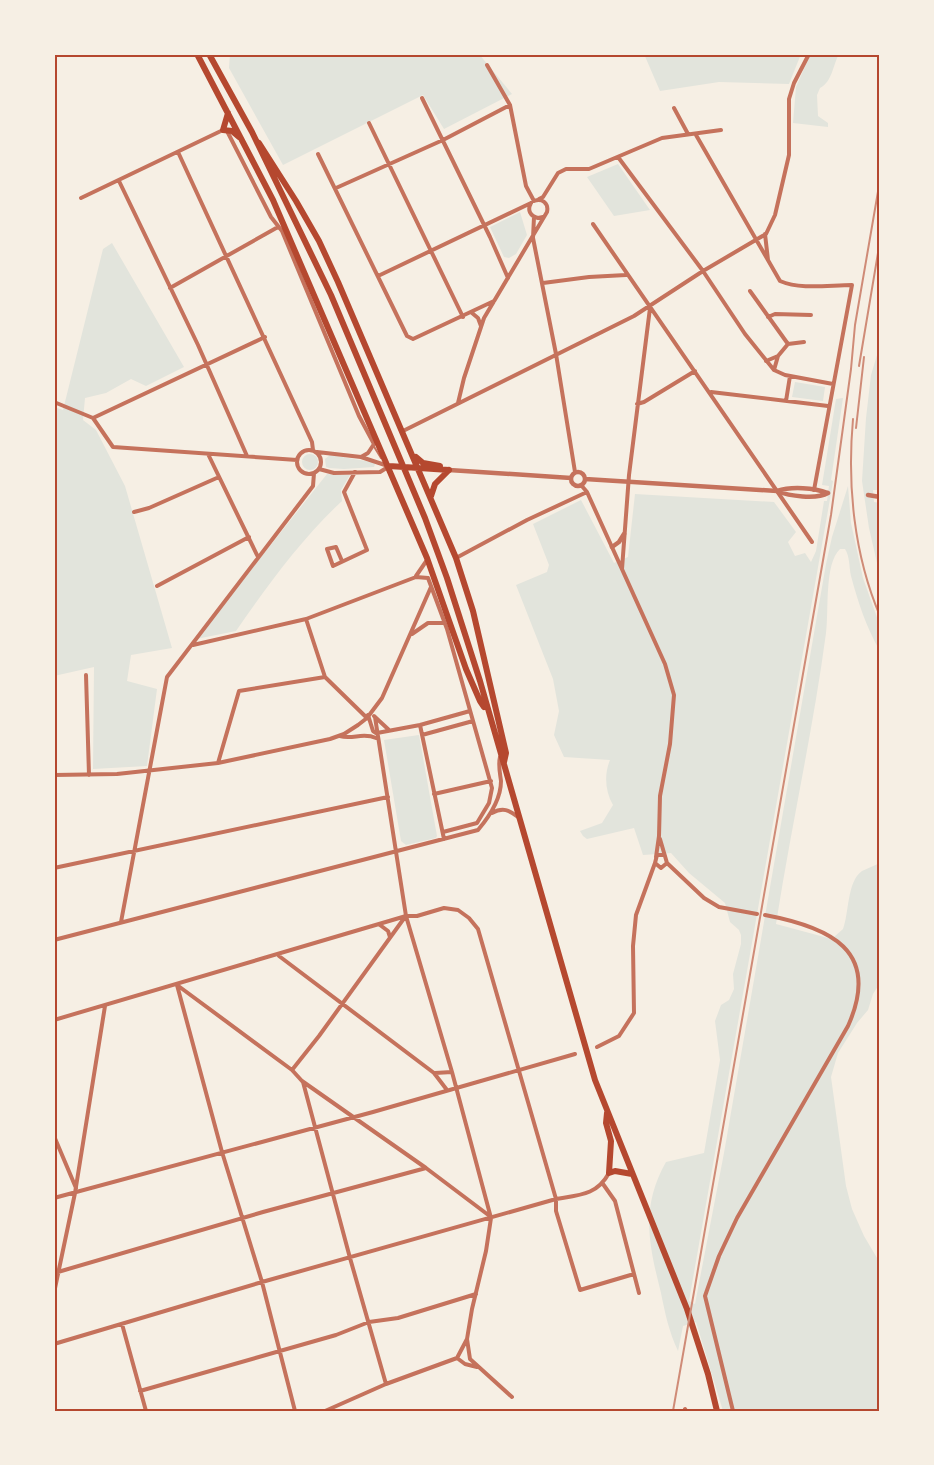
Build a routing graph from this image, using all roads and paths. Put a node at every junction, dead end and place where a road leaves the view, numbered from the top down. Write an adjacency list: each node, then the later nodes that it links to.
1 (197, 54): 8 (main road)
2 (209, 54): 15 (main road)
3 (808, 54): 33 (street)
4 (487, 65): 6 (street)
5 (422, 98): 14 (street)
6 (510, 105): 14 (street); 25 (street)
7 (674, 108): 12 (street)
8 (228, 113): 11 (main road); 16 (main road)
9 (369, 123): 20 (street)
10 (721, 130): 13 (street)
11 (225, 131): 16 (main road); 17 (street); 32 (street)
12 (688, 134): 13 (street); 19 (street)
13 (696, 135): 35 (street)
14 (443, 140): 20 (street); 31 (street)
15 (256, 141): 71 (main road); 80 (main road)
16 (245, 145): 24 (main road)
17 (178, 152): 21 (street); 37 (street)
18 (318, 154): 22 (street)
19 (618, 157): 25 (street); 39 (street)
20 (389, 164): 22 (street); 36 (street)
21 (119, 181): 23 (street); 44 (street)
22 (336, 188): 41 (street)
23 (81, 198)
24 (273, 200): 32 (street); 72 (main road)
25 (534, 201): 26 (street); 27 (street); 29 (street)
26 (520, 208): 27 (street); 31 (street)
27 (529, 211): 28 (street)
28 (534, 217): 29 (street); 34 (street)
29 (544, 217): 34 (street)
30 (593, 224): 40 (street)
31 (484, 225): 36 (street); 42 (street)
32 (278, 227): 37 (street); 72 (street)
33 (766, 234): 35 (street); 38 (street)
34 (533, 238): 42 (street); 43 (street)
35 (756, 240): 38 (street); 39 (street)
36 (431, 251): 41 (street); 50 (street)
37 (227, 256): 44 (street); 53 (street)
38 (768, 263): 63 (street)
39 (703, 271): 47 (street); 58 (street)
40 (627, 275): 43 (street); 47 (street)
41 (378, 276): 50 (street)
42 (508, 279): 46 (street)
43 (543, 283): 56 (street)
44 (170, 288): 59 (street)
45 (750, 291): 51 (street)
46 (494, 300): 48 (street); 52 (street)
47 (650, 307): 56 (street); 61 (street); 68 (street)
48 (472, 312): 50 (street); 52 (street)
49 (811, 315): 51 (street)
50 (463, 317)
51 (768, 317): 55 (street)
52 (481, 326): 67 (street)
53 (265, 337): 59 (street); 73 (street)
54 (804, 342): 55 (street)
55 (788, 344): 57 (street)
56 (556, 354): 67 (street); 85 (street)
57 (778, 356): 58 (street); 60 (street)
58 (766, 361): 60 (street)
59 (207, 365): 70 (street); 76 (street)
60 (774, 370): 62 (street)
61 (695, 371): 64 (street); 68 (street)
62 (790, 376): 63 (street); 65 (street)
63 (833, 384): 69 (street)
64 (710, 392): 65 (street); 93 (street)
65 (786, 401): 69 (street)
66 (54, 402): 70 (street)
67 (458, 403): 71 (street)
68 (638, 404): 90 (street)
69 (828, 406): 92 (street)
70 (93, 418): 74 (street)
71 (403, 431): 75 (main road)
72 (375, 442): 77 (street); 79 (main road)
73 (315, 451): 77 (street); 78 (street); 82 (street)
74 (207, 453): 76 (street); 87 (street)
75 (412, 453): 81 (main road); 83 (main road)
76 (247, 456): 78 (street)
77 (361, 457): 79 (street)
78 (297, 460): 86 (street)
79 (390, 466): 80 (main road); 84 (street); 105 (main road)
80 (404, 467): 81 (main road); 120 (main road)
81 (417, 468): 83 (main road); 97 (main road)
82 (319, 469): 84 (street); 86 (street)
83 (447, 470): 88 (street); 97 (main road)
84 (355, 472): 107 (street)
85 (575, 472): 88 (street); 89 (street)
86 (314, 473): 104 (street)
87 (219, 477): 99 (street); 101 (street)
88 (571, 478): 91 (street)
89 (585, 479): 90 (street); 91 (street)
90 (629, 482): 93 (street); 100 (street)
91 (582, 485): 94 (street)
92 (814, 490): 93 (street); 95 (street); 95 (street)
93 (777, 491): 95 (street); 102 (street)
94 (586, 492): 103 (street); 106 (street)
95 (785, 494)
96 (868, 495): 98 (street)
97 (431, 496): 106 (main road)
98 (880, 497)
99 (134, 512)
100 (624, 534): 103 (street); 108 (street)
101 (249, 537): 104 (street); 111 (street)
102 (812, 542)
103 (612, 547): 108 (street)
104 (258, 557): 117 (street)
105 (427, 558): 109 (street); 110 (main road)
106 (456, 558): 131 (main road)
107 (342, 561): 107 (street)
108 (622, 572): 141 (street)
109 (416, 577): 110 (street); 113 (street)
110 (431, 577): 112 (street); 115 (main road)
111 (157, 586)
112 (431, 587): 114 (street); 116 (street)
113 (306, 619): 117 (street); 119 (street)
114 (443, 622): 115 (street); 116 (street); 121 (street)
115 (452, 626): 120 (main road)
116 (411, 634): 122 (street)
117 (192, 645): 132 (street)
118 (86, 675): 134 (street)
119 (326, 677): 122 (street); 130 (street)
120 (487, 710): 129 (main road)
121 (470, 711): 123 (street); 124 (street)
122 (370, 716): 125 (street); 126 (street); 128 (street)
123 (473, 721): 127 (street); 135 (street)
124 (420, 724): 125 (street); 127 (street)
125 (389, 730): 128 (street)
126 (340, 735): 128 (street); 130 (street)
127 (422, 735): 136 (street)
128 (376, 736): 137 (street)
129 (501, 756): 131 (main road); 138 (street)
130 (218, 763): 132 (street)
131 (503, 765): 139 (main road)
132 (149, 770): 134 (street); 143 (street)
133 (54, 775): 134 (street)
134 (89, 775)
135 (491, 781): 136 (street); 140 (street)
136 (434, 794): 140 (street)
137 (388, 797): 143 (street); 144 (street)
138 (491, 814): 139 (street); 142 (street)
139 (518, 818): 173 (main road)
140 (443, 832): 142 (street)
141 (659, 836): 145 (street); 146 (street)
142 (444, 839): 144 (street)
143 (136, 850): 150 (street); 155 (street)
144 (396, 851): 154 (street); 155 (street)
145 (664, 855): 146 (street); 148 (street)
146 (656, 857): 147 (street)
147 (654, 863): 149 (street); 151 (street)
148 (667, 863): 149 (street); 152 (street)
149 (659, 867): 151 (street)
150 (54, 868)
151 (650, 876): 164 (street)
152 (757, 914)
153 (765, 915): 209 (street)
154 (406, 916): 156 (street); 157 (street); 167 (street); 168 (street)
155 (121, 922): 158 (street)
156 (380, 924): 157 (street); 159 (street)
157 (390, 937): 161 (street)
158 (54, 940)
159 (278, 955): 160 (street); 161 (street)
160 (177, 985): 162 (street); 166 (street); 177 (street)
161 (342, 1005): 166 (street); 169 (street)
162 (105, 1006): 163 (street); 182 (street)
163 (54, 1020)
164 (597, 1047)
165 (575, 1054): 167 (street)
166 (292, 1070): 170 (street)
167 (519, 1070): 171 (street); 185 (street)
168 (452, 1072): 169 (street); 171 (street)
169 (434, 1073): 172 (street)
170 (302, 1081): 174 (street); 175 (street)
171 (456, 1088): 172 (street); 186 (street)
172 (447, 1090): 174 (street)
173 (607, 1113): 179 (main road); 180 (main road)
174 (352, 1118): 175 (street); 178 (street)
175 (316, 1128): 177 (street); 183 (street)
176 (54, 1136): 182 (street)
177 (222, 1152): 182 (street); 187 (street)
178 (426, 1168): 183 (street); 186 (street)
179 (609, 1173): 180 (main road); 181 (street)
180 (632, 1174): 208 (main road)
181 (603, 1184): 185 (street); 190 (street)
182 (76, 1191): 184 (street); 189 (street)
183 (333, 1194): 187 (street); 188 (street)
184 (54, 1198)
185 (556, 1199): 186 (street); 190 (street)
186 (491, 1218): 188 (street); 194 (street)
187 (243, 1219): 189 (street); 191 (street)
188 (350, 1258): 191 (street); 195 (street)
189 (58, 1272): 192 (street)
190 (634, 1274): 193 (street)
191 (262, 1282): 196 (street); 199 (street)
192 (54, 1293)
193 (639, 1293)
194 (477, 1294): 195 (street); 197 (street)
195 (369, 1322): 199 (street); 202 (street)
196 (122, 1324): 198 (street); 203 (street)
197 (467, 1339): 200 (street); 201 (street)
198 (54, 1344)
199 (280, 1350): 203 (street); 206 (street)
200 (458, 1358): 201 (street); 202 (street)
201 (477, 1367): 204 (street)
202 (386, 1384): 207 (street)
203 (140, 1391): 205 (street)
204 (512, 1397)
205 (146, 1411)
206 (295, 1411)
207 (325, 1411)
208 (717, 1411)
209 (733, 1411)

